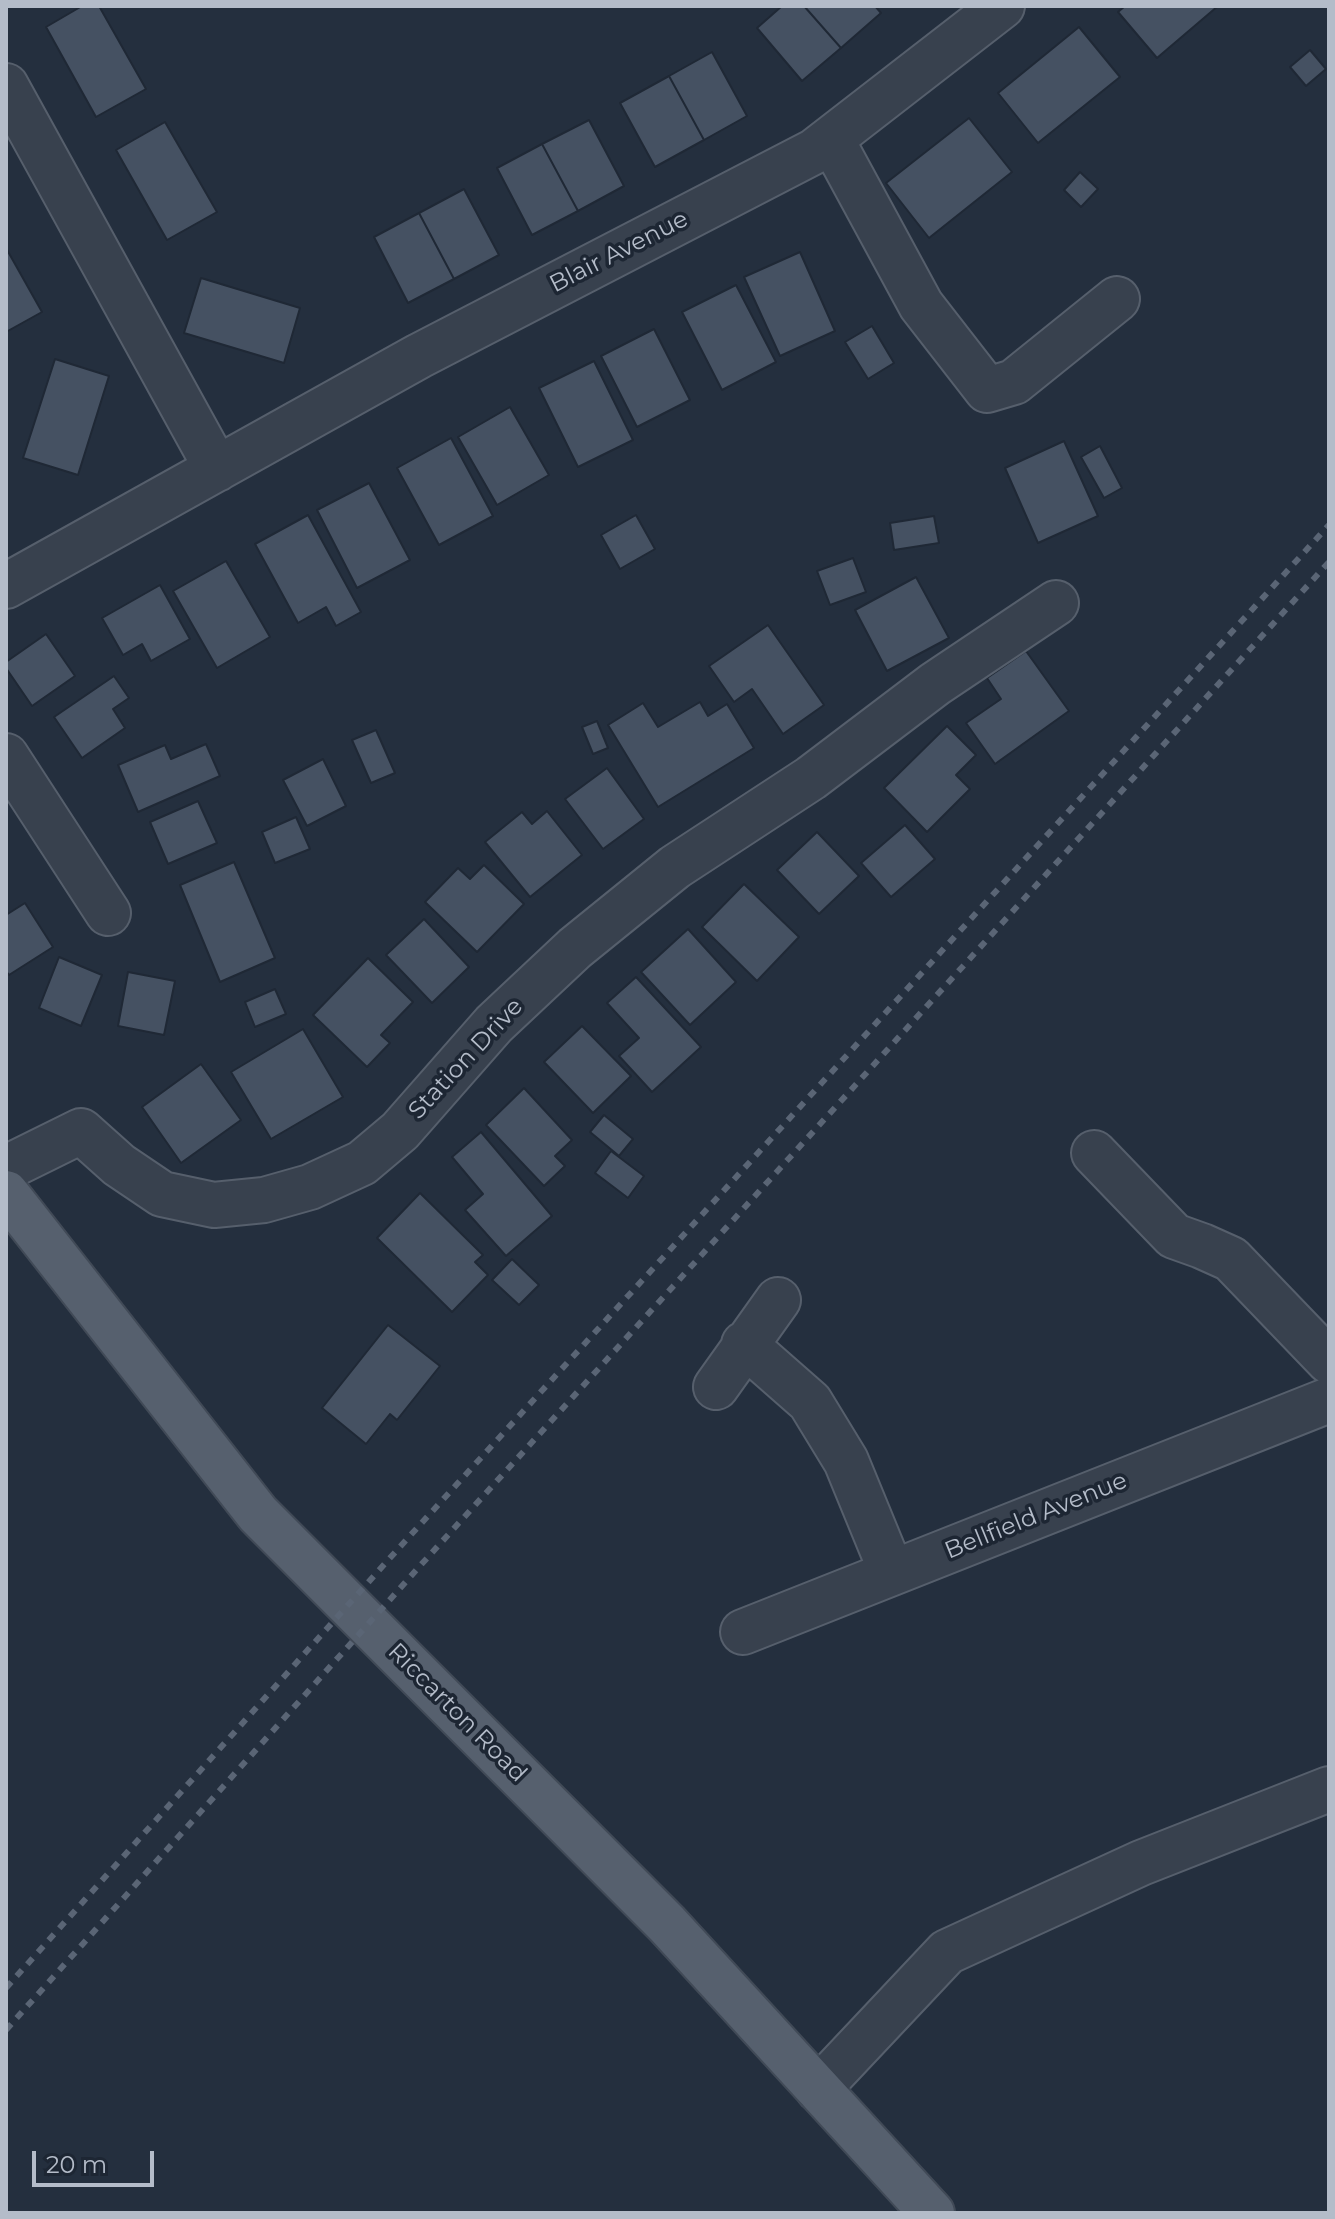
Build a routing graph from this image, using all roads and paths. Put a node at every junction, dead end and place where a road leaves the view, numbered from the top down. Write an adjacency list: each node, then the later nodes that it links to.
1 (1002, 6): 3 (street, Blair Avenue)
2 (6, 86): 5 (street)
3 (831, 139): 4 (street); 5 (street, Blair Avenue)
4 (1117, 299)
5 (217, 469): 6 (street, Blair Avenue)
6 (6, 586)
7 (1056, 603): 11 (street, Station Drive)
8 (6, 756): 9 (street)
9 (108, 913)
10 (1094, 1153): 15 (street)
11 (6, 1168)
12 (6, 1193): 21 (main road, Riccarton Road)
13 (778, 1300): 14 (street)
14 (744, 1344): 16 (street); 18 (street)
15 (1329, 1361)
16 (716, 1387)
17 (1329, 1400): 18 (street, Bellfield Avenue)
18 (892, 1573): 19 (street, Bellfield Avenue)
19 (743, 1632)
20 (1329, 1789): 21 (street)
21 (818, 2089): 22 (main road, Riccarton Road)
22 (932, 2213)

